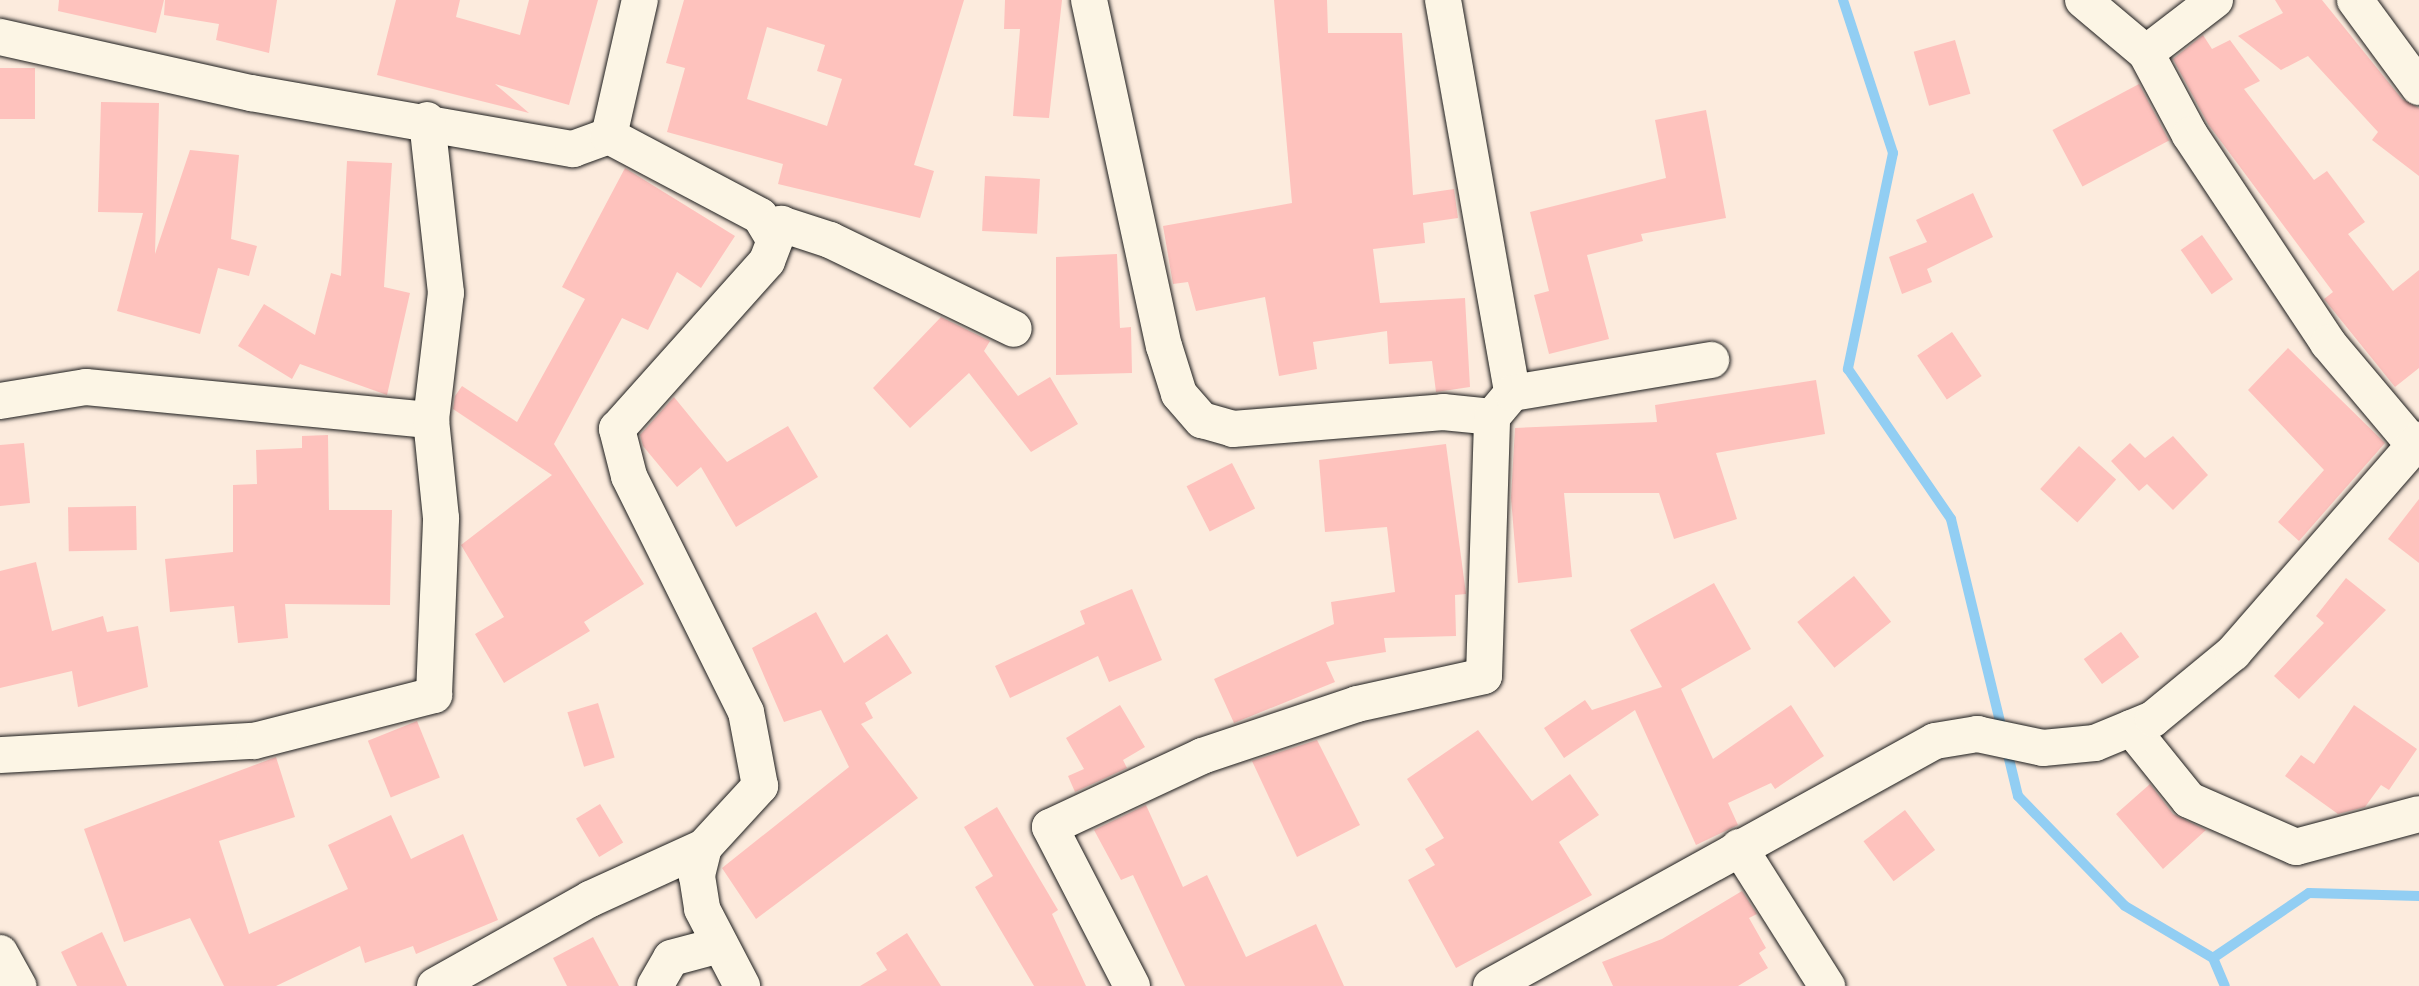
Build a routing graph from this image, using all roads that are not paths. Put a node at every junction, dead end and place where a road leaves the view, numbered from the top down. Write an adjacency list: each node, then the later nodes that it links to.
1 (640, 0): 11 (street)
2 (1089, 0): 16 (street)
3 (1443, 0): 16 (street)
4 (2083, 0): 8 (street)
5 (2215, 0): 8 (street)
6 (2355, 0): 9 (street)
7 (0, 37): 10 (street)
8 (2146, 53): 18 (street)
9 (2419, 87)
10 (427, 120): 11 (street); 17 (street)
11 (609, 136): 12 (street)
12 (772, 236): 13 (street); 22 (street)
13 (1014, 329)
14 (1711, 360): 16 (street)
15 (0, 401): 17 (street)
16 (1502, 405): 31 (street)
17 (431, 420): 20 (street)
18 (2416, 443): 19 (street)
19 (2131, 728): 21 (street); 23 (street)
20 (0, 755)
21 (2419, 814)
22 (704, 847): 24 (street); 26 (street)
23 (1739, 847): 32 (street); 33 (street)
24 (720, 945): 29 (street); 30 (street)
25 (0, 953): 27 (street)
26 (492, 972): 28 (street)
27 (18, 986)
28 (435, 986)
29 (655, 986)
30 (742, 986)
31 (1132, 986)
32 (1491, 986)
33 (1827, 986)

